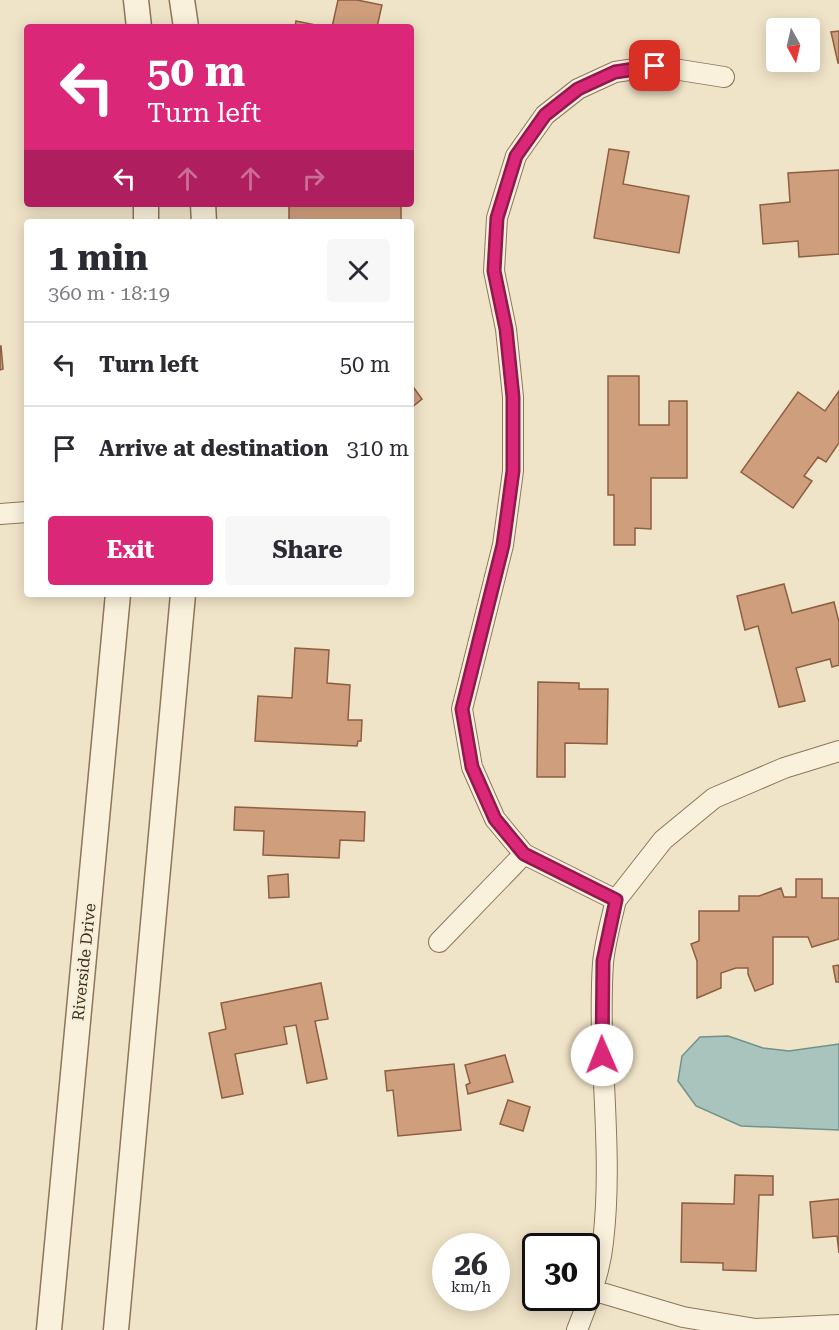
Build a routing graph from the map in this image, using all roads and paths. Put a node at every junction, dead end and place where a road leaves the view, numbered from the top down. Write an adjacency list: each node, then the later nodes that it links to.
1 (136, 0): 3 (street)
2 (182, 0): 4 (street)
3 (139, 24)
4 (186, 24)
5 (724, 77): 11 (street)
6 (24, 512): 7 (street)
7 (0, 514)
8 (118, 597): 18 (street, Riverside Drive)
9 (183, 597): 19 (street)
10 (839, 751): 12 (street)
11 (524, 854): 12 (street); 13 (street)
12 (616, 900): 14 (street)
13 (439, 942)
14 (600, 1257)
15 (600, 1292): 21 (street)
16 (584, 1311): 20 (street)
17 (839, 1325): 21 (street)
18 (49, 1330)
19 (116, 1330)
20 (577, 1330)
21 (756, 1330)

